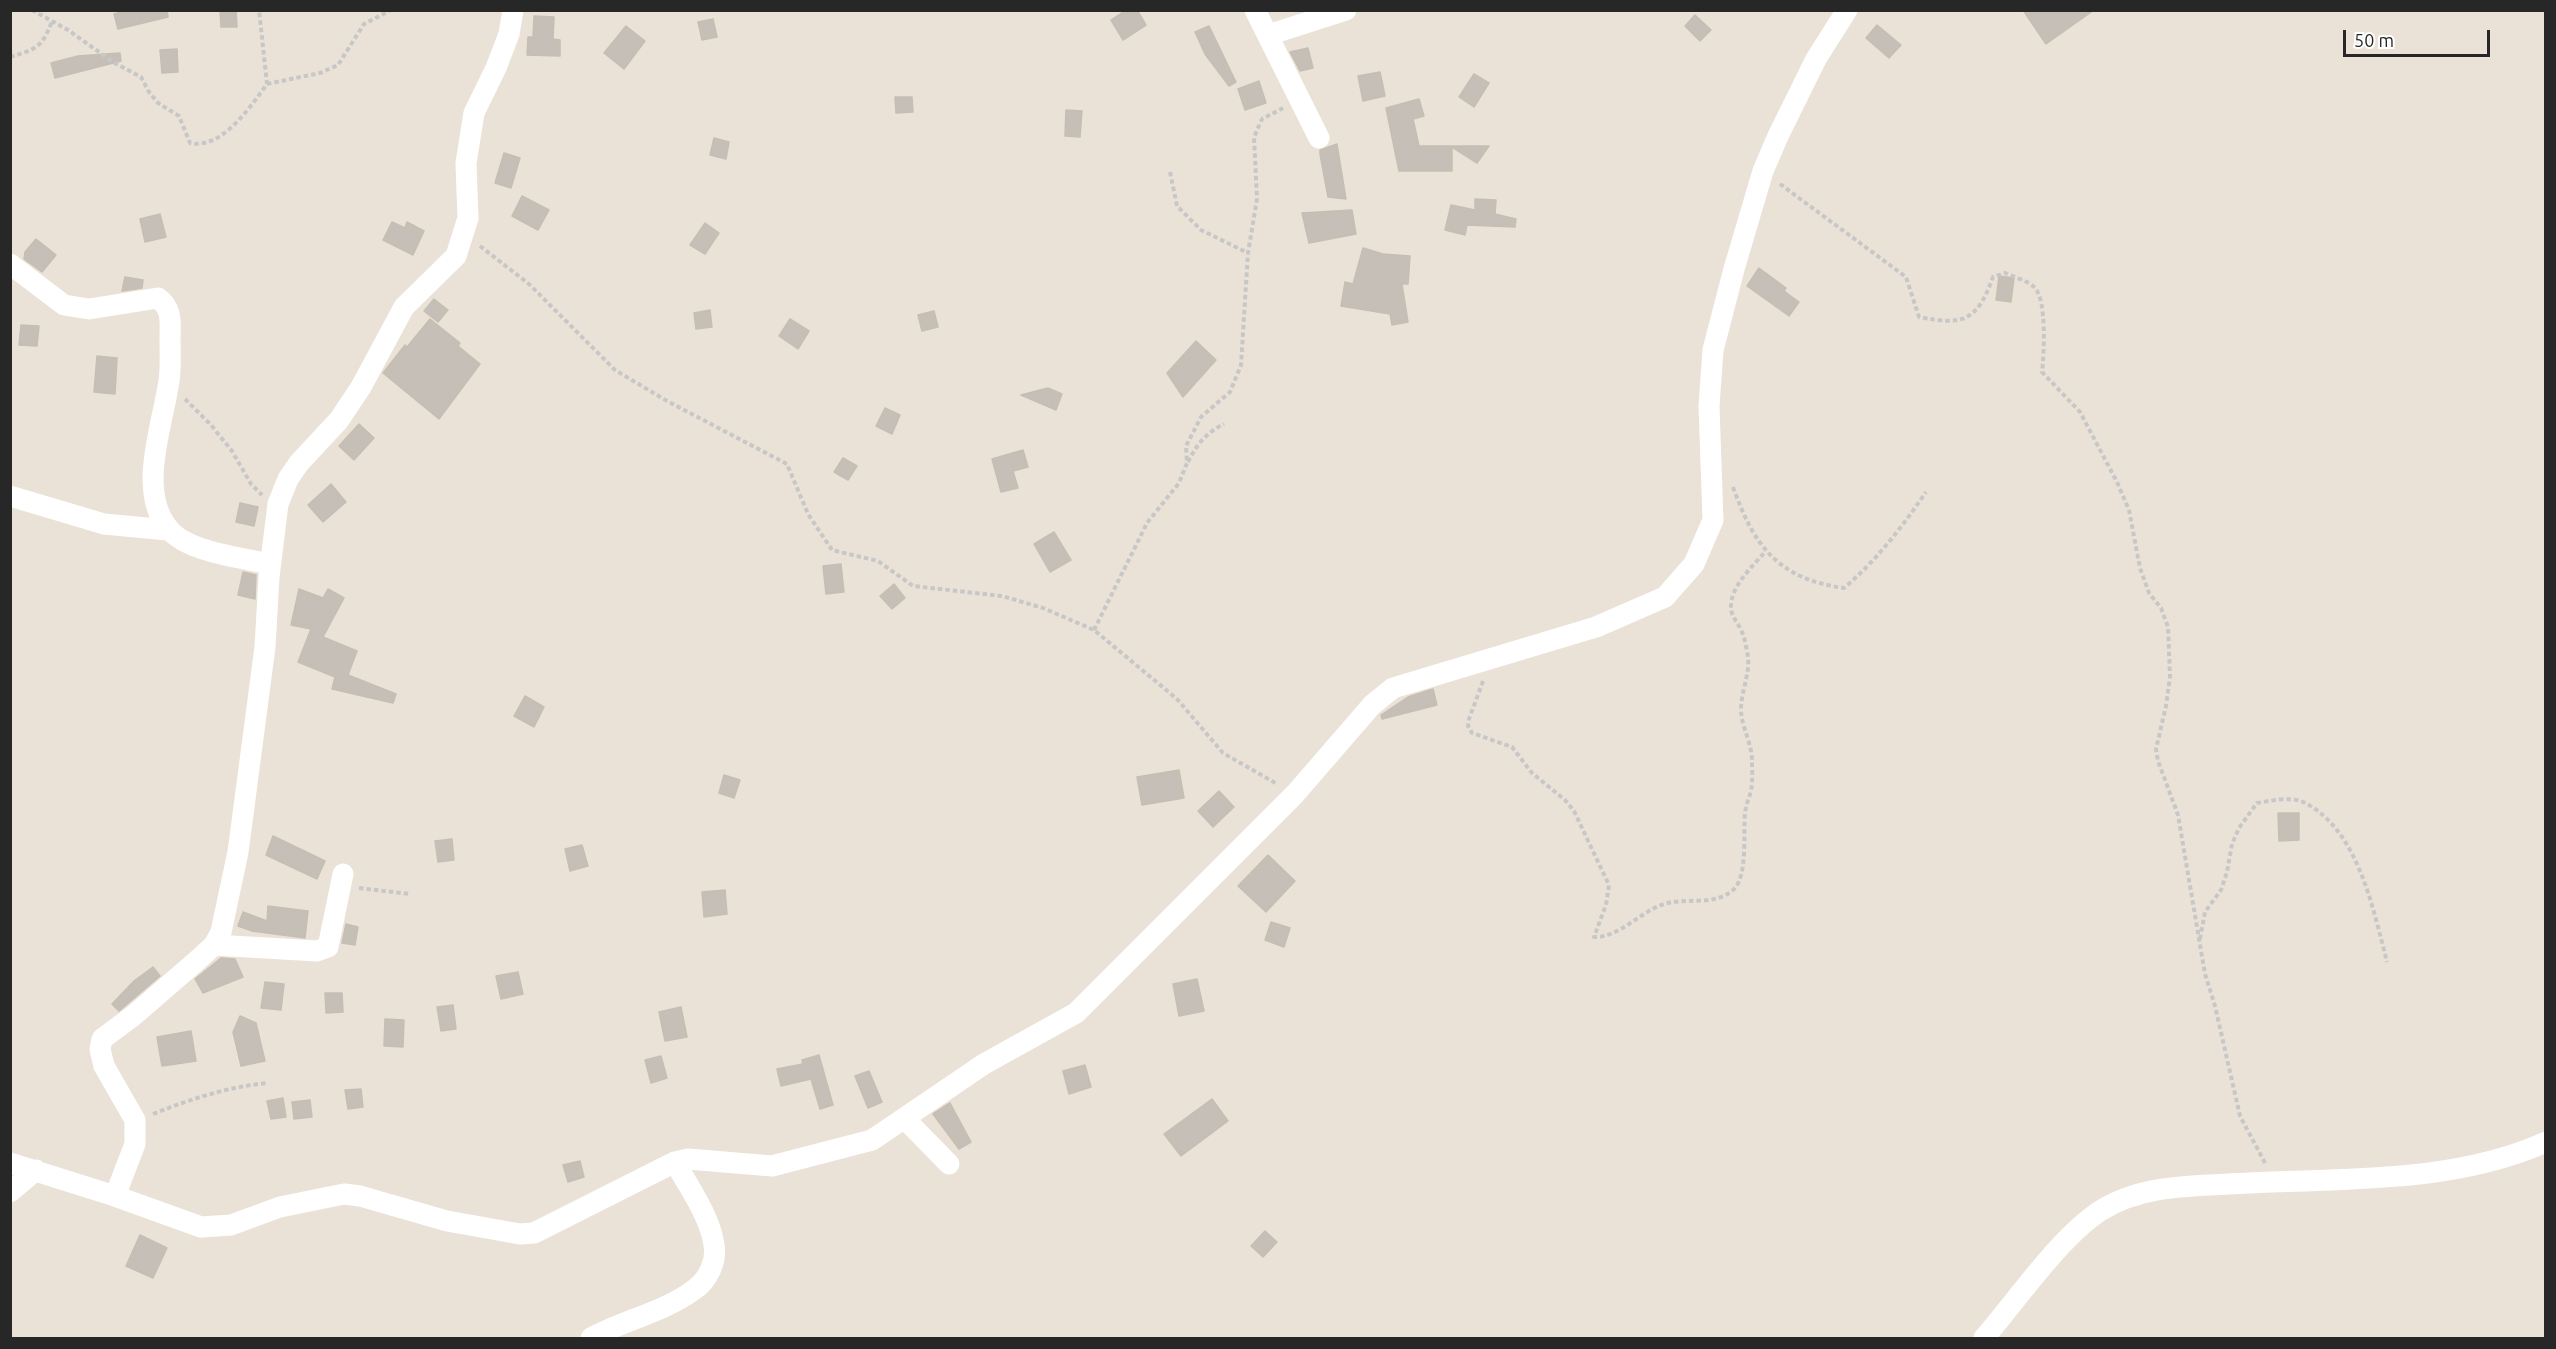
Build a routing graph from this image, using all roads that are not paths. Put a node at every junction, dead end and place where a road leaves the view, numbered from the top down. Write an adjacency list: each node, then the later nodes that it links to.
1 (513, 10): 10 (street)
2 (1255, 10): 5 (street)
3 (1346, 10): 5 (street)
4 (1847, 10): 13 (street)
5 (1268, 35): 6 (street)
6 (1319, 138)
7 (10, 264): 9 (street)
8 (10, 496): 9 (street)
9 (168, 530): 10 (street)
10 (270, 564): 12 (street)
11 (342, 880): 12 (street)
12 (214, 945): 20 (street)
13 (904, 1118): 16 (street); 17 (street)
14 (2546, 1142): 22 (street)
15 (11, 1159): 18 (street)
16 (675, 1162): 20 (street); 21 (street)
17 (949, 1164)
18 (36, 1170): 19 (street); 20 (street)
19 (10, 1192)
20 (115, 1196)
21 (591, 1338)
22 (1984, 1338)

